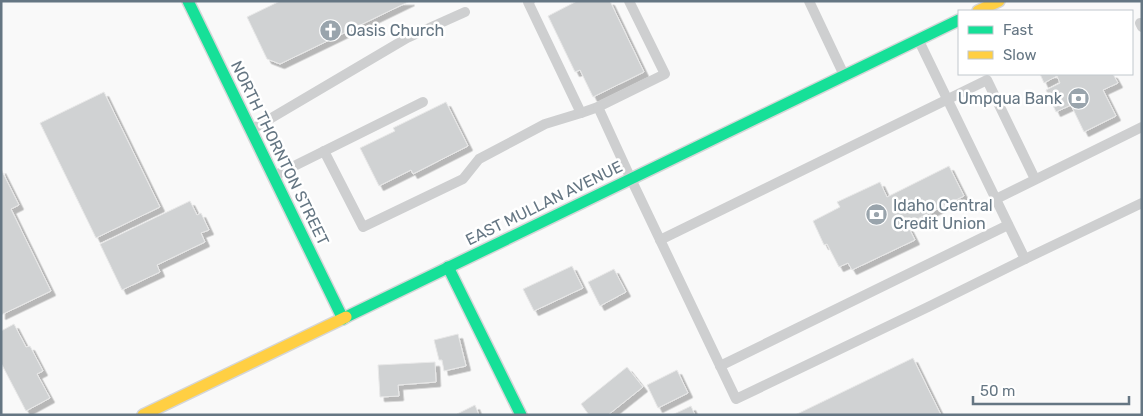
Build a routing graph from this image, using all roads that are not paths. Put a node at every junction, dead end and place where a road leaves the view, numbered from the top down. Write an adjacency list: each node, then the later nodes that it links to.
1 (188, 1): 16 (main road, NORTH THORNTON STREET)
2 (629, 1): 13 (lane)
3 (809, 1): 10 (lane)
4 (999, 1): 6 (main road)
5 (528, 2): 14 (lane)
6 (980, 10)
7 (464, 12): 16 (lane)
8 (958, 20): 9 (main road, EAST MULLAN AVENUE)
9 (918, 40): 10 (main road, EAST MULLAN AVENUE); 11 (lane)
10 (844, 76): 19 (main road, EAST MULLAN AVENUE)
11 (947, 99): 20 (lane); 21 (lane); 24 (lane)
12 (423, 102): 17 (lane)
13 (598, 107): 14 (lane); 19 (lane)
14 (581, 113): 17 (lane)
15 (1142, 127): 20 (lane)
16 (250, 130): 18 (main road, NORTH THORNTON STREET)
17 (324, 151): 18 (lane)
18 (273, 176): 27 (main road, NORTH THORNTON STREET)
19 (631, 179): 24 (lane); 26 (main road, EAST MULLAN AVENUE)
20 (1035, 179): 21 (lane)
21 (996, 199): 23 (lane)
22 (1142, 203): 25 (lane)
23 (1008, 225): 25 (lane); 28 (lane)
24 (660, 240): 28 (lane)
25 (1025, 259): 28 (lane)
26 (448, 268): 27 (main road, EAST MULLAN AVENUE); 30 (main road)
27 (343, 318): 29 (main road, EAST MULLAN AVENUE)
28 (720, 366)
29 (143, 415)
30 (522, 415)

